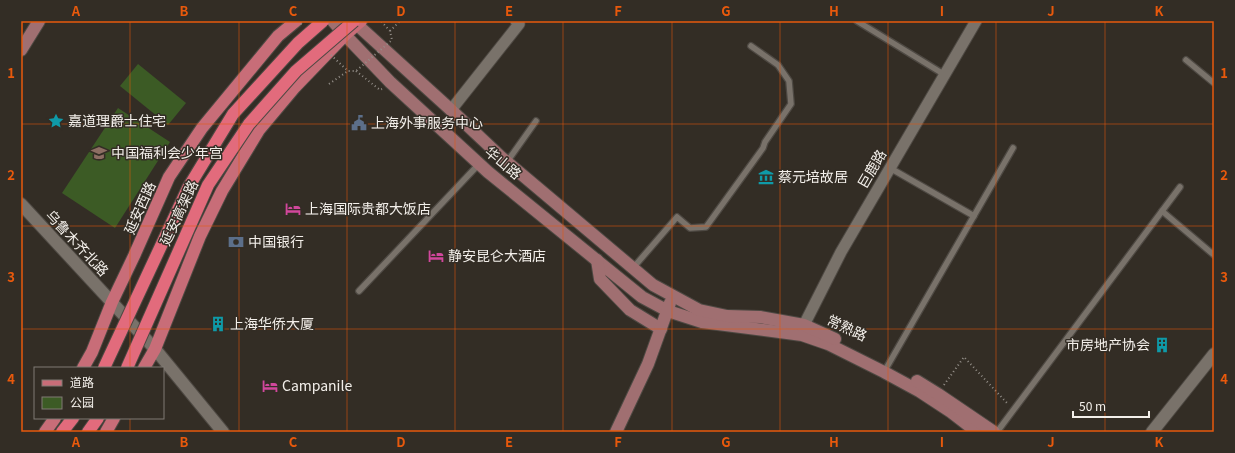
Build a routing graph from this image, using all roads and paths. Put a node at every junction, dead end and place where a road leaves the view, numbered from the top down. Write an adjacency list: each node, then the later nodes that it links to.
1 (39, 21): 15 (main road)
2 (297, 21): 11 (path, bridge); 39 (main road, 延安西路)
3 (323, 21): 47 (highway, 延安高架路, bridge)
4 (333, 21): 13 (main road, 华山路)
5 (381, 21): 12 (path, bridge)
6 (400, 21): 12 (path)
7 (516, 21): 24 (street)
8 (857, 21): 20 (lane)
9 (976, 21): 20 (street, 巨鹿路)
10 (356, 22): 13 (main road); 24 (main road, 华山路); 48 (highway, 延安高架路, bridge)
11 (308, 30)
12 (390, 31): 19 (path, bridge)
13 (345, 35): 28 (main road, 华山路); 43 (main road)
14 (751, 46): 36 (lane)
15 (21, 50)
16 (327, 50): 18 (path, bridge)
17 (1186, 60): 21 (lane)
18 (348, 71): 19 (path, bridge); 22 (path)
19 (356, 72): 23 (path)
20 (945, 75): 29 (street, 巨鹿路)
21 (1214, 83)
22 (329, 84)
23 (380, 90)
24 (451, 110): 27 (main road, 华山路)
25 (536, 121): 27 (lane)
26 (1013, 148): 33 (lane)
27 (507, 163): 36 (main road, 华山路)
28 (479, 164): 35 (main road, 华山路); 37 (lane)
29 (890, 168): 33 (lane); 42 (street, 巨鹿路)
30 (1180, 187): 32 (lane)
31 (21, 204): 39 (street, 乌鲁木齐北路)
32 (1162, 211): 34 (lane); 64 (lane)
33 (974, 216): 50 (lane)
34 (1214, 255)
35 (597, 260): 40 (main road, 华山路); 41 (main road)
36 (633, 268): 38 (main road, 华山路)
37 (359, 291)
38 (672, 294): 40 (main road); 42 (main road, 常熟路)
39 (112, 302): 43 (street, 乌鲁木齐北路); 46 (main road, 延安西路)
40 (668, 311): 41 (main road); 42 (main road, 常熟路); 44 (main road, 常熟路)
41 (661, 329): 62 (main road)
42 (803, 330): 44 (main road, 常熟路); 50 (main road, 常熟路)
43 (155, 349): 49 (main road); 61 (street)
44 (838, 349): 50 (main road, 常熟路)
45 (1212, 359): 65 (street)
46 (84, 367)
47 (104, 367)
48 (126, 367)
49 (145, 367)
50 (886, 368): 51 (main road, 常熟路); 63 (main road, 常熟路)
51 (938, 394): 52 (path); 64 (main road, 常熟路)
52 (1008, 407)
53 (54, 419): 57 (main road)
54 (72, 419): 58 (highway)
55 (97, 419): 59 (highway)
56 (113, 419): 60 (main road)
57 (45, 432)
58 (62, 432)
59 (88, 432)
60 (106, 432)
61 (223, 432)
62 (616, 432)
63 (977, 432)
64 (995, 432)
65 (1152, 432)

